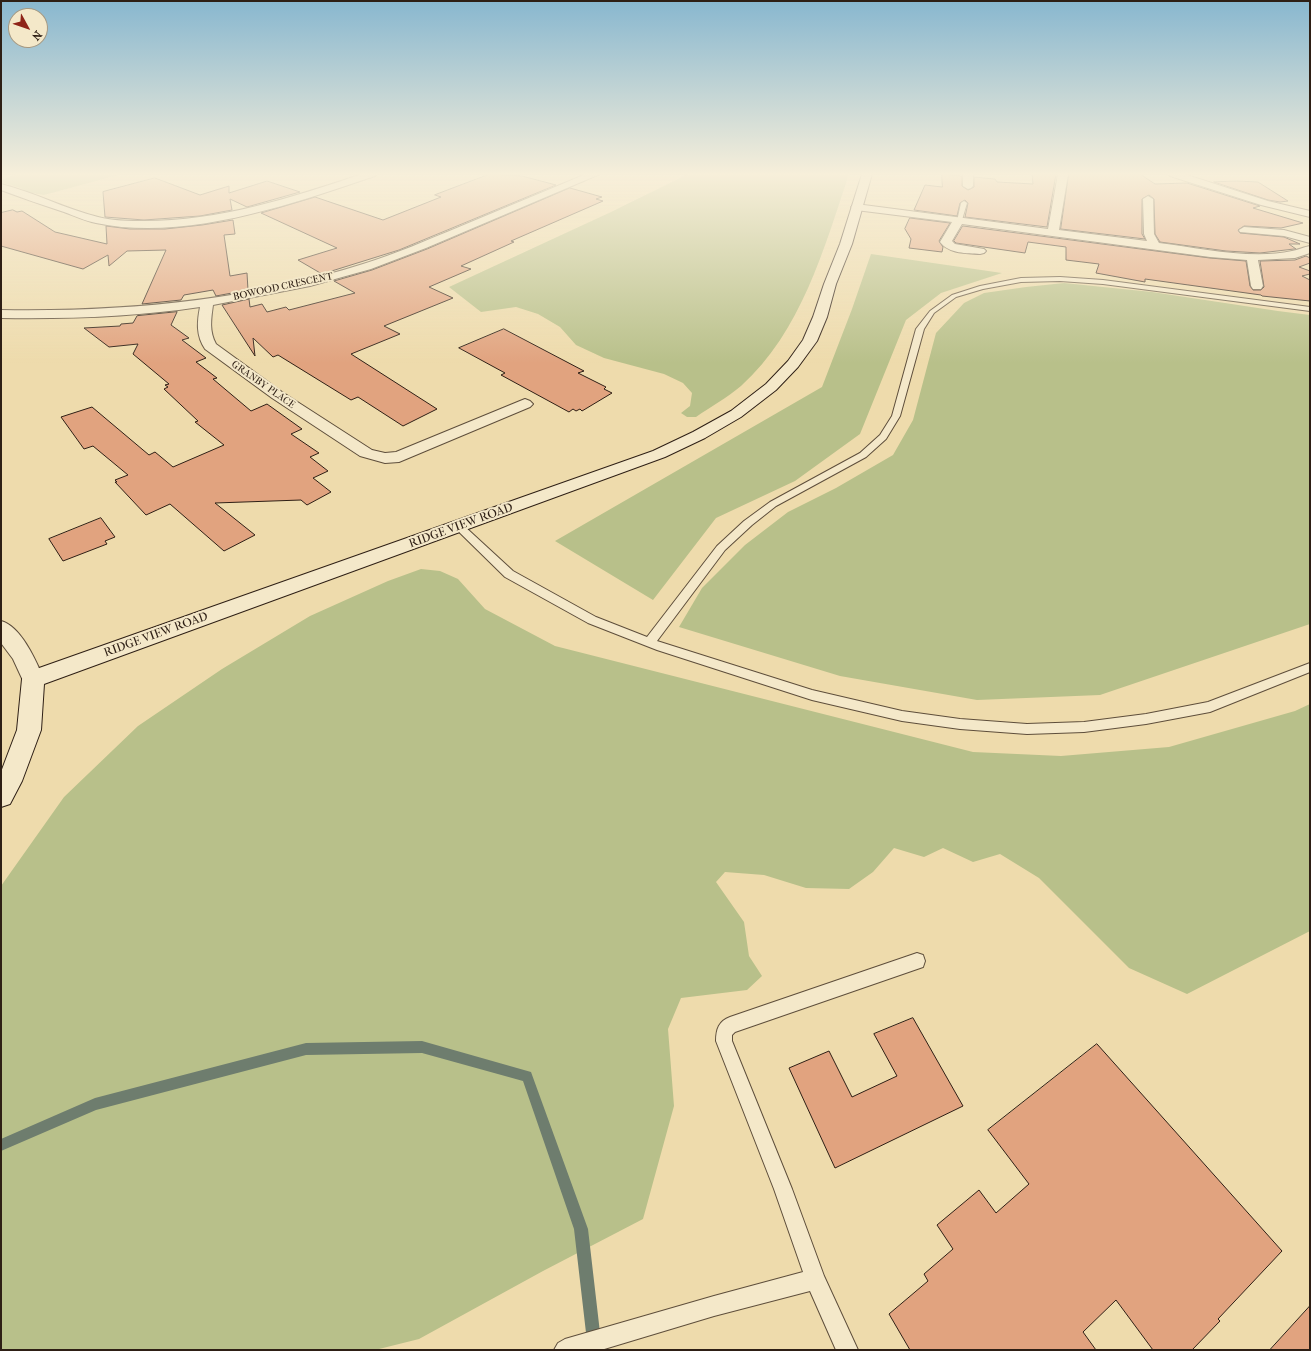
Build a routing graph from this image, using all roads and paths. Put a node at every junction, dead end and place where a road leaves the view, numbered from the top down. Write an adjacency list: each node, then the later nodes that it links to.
1 (441, 237): 13 (street, BOWOOD CRESCENT)
2 (848, 237): 17 (street, RIDGE VIEW ROAD)
3 (949, 237): 10 (street)
4 (1087, 237): 8 (street)
5 (1150, 237): 8 (street)
6 (1299, 237): 7 (street)
7 (1310, 240)
8 (1154, 245): 11 (street)
9 (1310, 249): 11 (street)
10 (980, 251)
11 (1252, 257): 12 (street)
12 (1257, 286)
13 (207, 303): 15 (street, BOWOOD CRESCENT); 16 (street, GRANBY PLACE)
14 (1310, 309): 19 (lane)
15 (1, 314)
16 (525, 404)
17 (459, 527): 19 (lane); 21 (street, RIDGE VIEW ROAD)
18 (1, 628): 21 (street)
19 (650, 642): 20 (lane)
20 (1310, 667)
21 (33, 679): 22 (street)
22 (1, 796)
23 (917, 961): 24 (lane)
24 (815, 1279): 25 (lane); 26 (lane)
25 (565, 1350)
26 (847, 1350)

